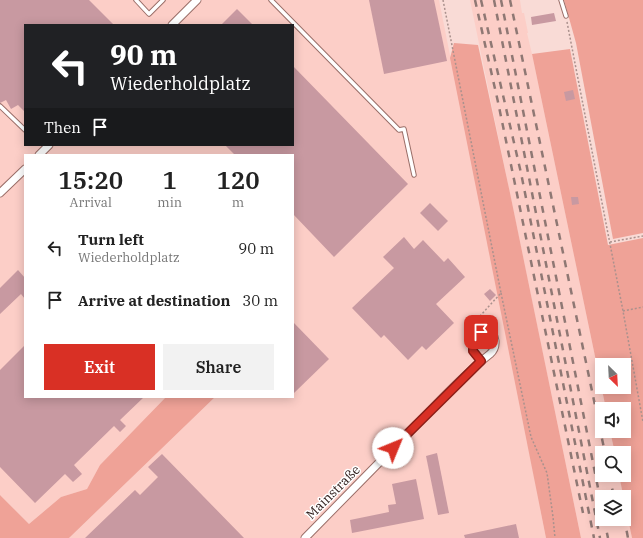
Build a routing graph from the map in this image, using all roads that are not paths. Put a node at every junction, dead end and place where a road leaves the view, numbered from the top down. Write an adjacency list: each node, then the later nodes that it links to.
1 (136, 0): 2 (lane)
2 (164, 0)
3 (197, 0): 7 (street)
4 (271, 0): 11 (lane)
5 (561, 0): 6 (lane)
6 (566, 16)
7 (173, 24)
8 (0, 106): 9 (lane)
9 (24, 129)
10 (24, 169): 12 (street)
11 (414, 175)
12 (0, 193)
13 (481, 361): 13 (street); 14 (street, Mainstraße)
14 (305, 538)

